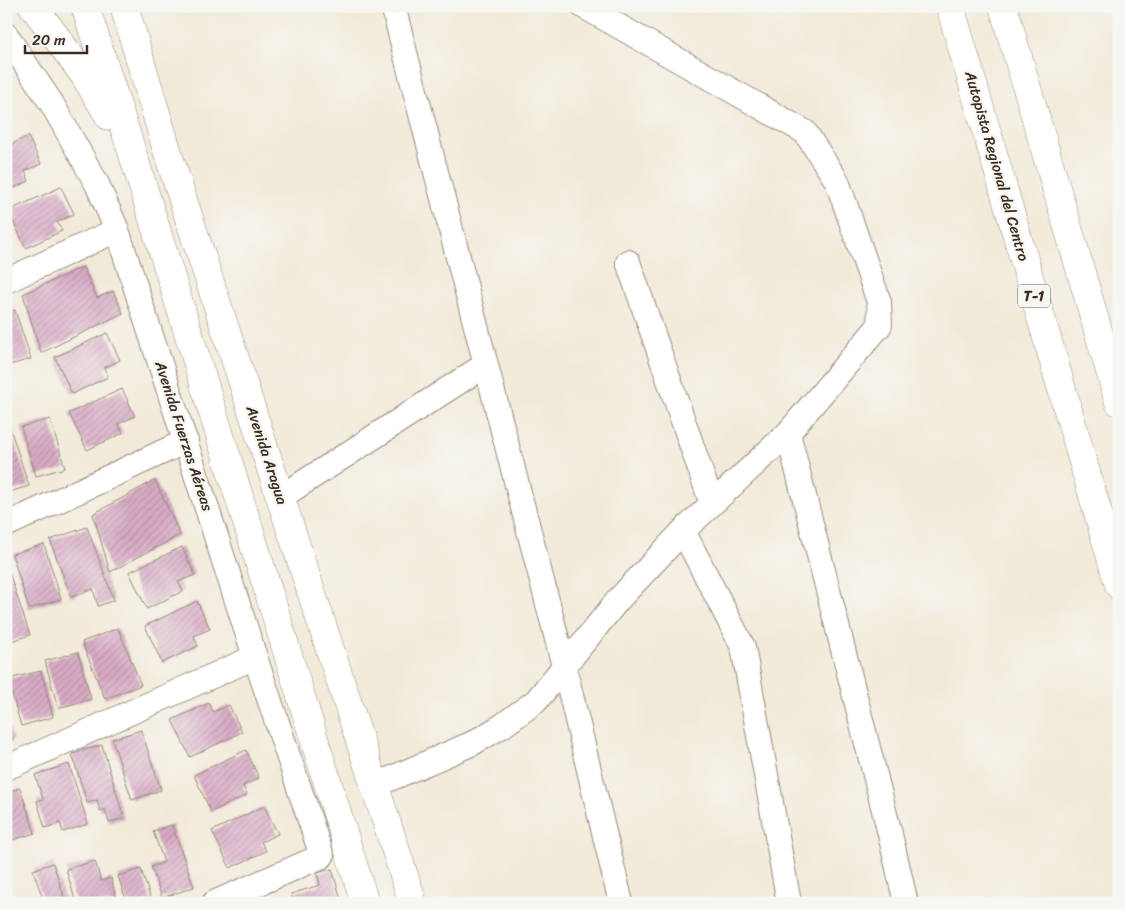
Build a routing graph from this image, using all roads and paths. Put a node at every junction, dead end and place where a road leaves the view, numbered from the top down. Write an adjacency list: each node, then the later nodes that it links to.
1 (33, 6): 9 (main road)
2 (85, 6): 9 (main road)
3 (124, 6): 17 (main road, Avenida Aragua)
4 (392, 6): 13 (street)
5 (584, 6): 15 (street)
6 (950, 6): 21 (main road, Autopista Regional del Centro / T-1)
7 (1002, 6): 14 (main road)
8 (8, 40): 10 (street, Avenida Fuerzas Aéreas)
9 (134, 158): 27 (main road)
10 (117, 230): 12 (street); 16 (street, Avenida Fuerzas Aéreas)
11 (628, 262): 18 (street)
12 (6, 281)
13 (486, 365): 17 (street); 23 (street)
14 (1119, 402)
15 (788, 433): 18 (street); 31 (street)
16 (186, 441): 19 (street); 22 (street, Avenida Fuerzas Aéreas)
17 (281, 497): 25 (main road, Avenida Aragua)
18 (712, 504): 20 (street)
19 (6, 525)
20 (683, 531): 23 (street); 30 (street)
21 (1119, 585)
22 (255, 657): 24 (street); 26 (street, Avenida Fuerzas Aéreas)
23 (564, 666): 25 (street); 29 (street)
24 (6, 768)
25 (376, 786): 28 (main road, Avenida Aragua)
26 (214, 903)
27 (365, 903)
28 (413, 903)
29 (622, 903)
30 (789, 903)
31 (906, 903)

